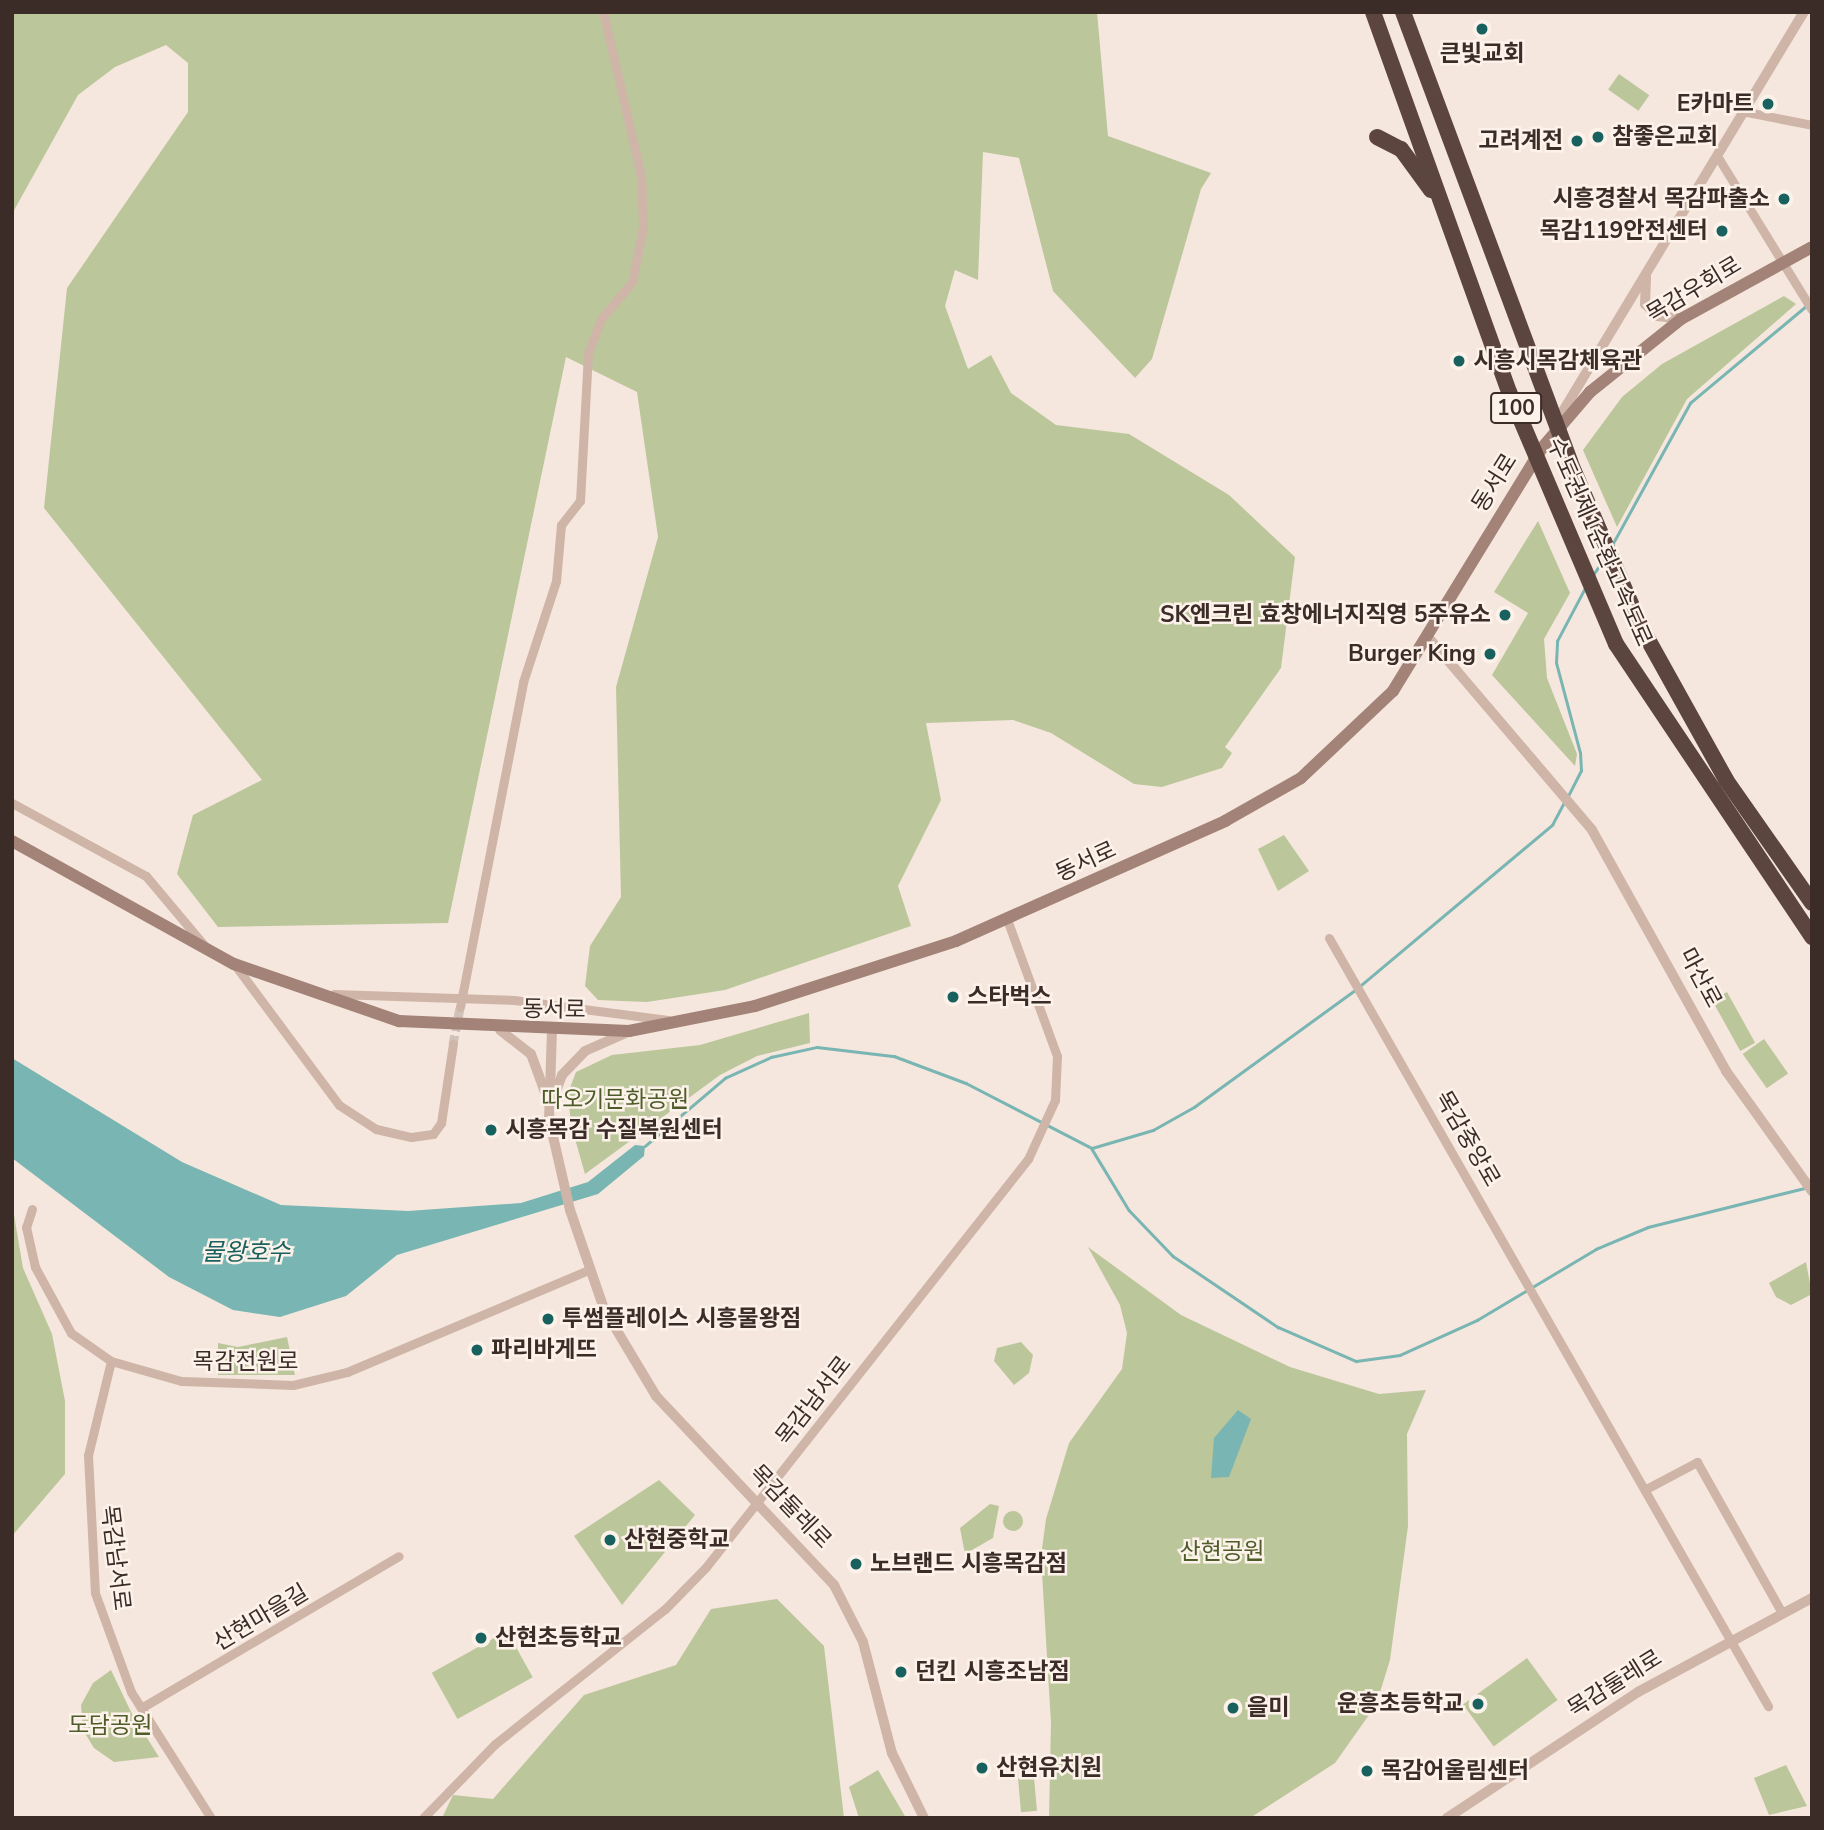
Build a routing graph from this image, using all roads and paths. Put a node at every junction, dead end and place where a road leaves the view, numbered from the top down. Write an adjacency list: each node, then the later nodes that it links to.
1 (603, 12): 26 (street)
2 (1373, 12): 9 (highway, 수도권제1순환고속도로 / 100)
3 (1403, 12): 19 (highway, 수도권제1순환고속도로 / 100)
4 (1804, 12): 5 (street, 동서로)
5 (1747, 112): 6 (street); 8 (street, 동서로)
6 (1812, 125)
7 (1377, 137): 9 (highway)
8 (1719, 159): 11 (street); 12 (street, 동서로)
9 (1453, 235): 21 (highway, 수도권제1순환고속도로 / 100)
10 (1812, 247): 11 (main road, 목감우회로)
11 (1783, 262): 13 (street); 14 (main road, 목감우회로)
12 (1646, 277): 14 (street); 15 (street, 동서로)
13 (1812, 310)
14 (1681, 318): 15 (main road, 목감우회로)
15 (1542, 448): 16 (main road, 동서로)
16 (1428, 637): 20 (main road, 동서로); 33 (street, 마산로)
17 (12, 803): 23 (street)
18 (12, 841): 23 (main road, 동서로)
19 (1812, 903)
20 (1008, 922): 27 (main road, 동서로); 38 (street, 목감남서로)
21 (1812, 937)
22 (1329, 938): 37 (street, 목감중앙로)
23 (207, 948): 24 (main road, 동서로)
24 (234, 964): 25 (main road, 동서로); 31 (street)
25 (290, 987): 26 (street); 28 (main road, 동서로)
26 (461, 1002): 27 (street)
27 (680, 1022): 30 (main road, 동서로)
28 (500, 1030): 29 (main road, 동서로); 32 (street)
29 (552, 1030): 30 (main road, 동서로); 32 (street)
30 (629, 1031): 32 (street)
31 (453, 1044)
32 (549, 1119): 35 (street, 목감둘레로)
33 (1812, 1191)
34 (32, 1209): 36 (street, 목감전원로)
35 (589, 1270): 36 (street, 목감전원로); 38 (street, 목감둘레로)
36 (111, 1361): 44 (street, 목감남서로)
37 (1646, 1489): 41 (street); 42 (street)
38 (756, 1503): 46 (street, 목감남서로); 47 (street, 목감둘레로)
39 (399, 1556): 44 (street, 산현마을길)
40 (1812, 1598): 41 (street, 목감둘레로)
41 (1782, 1613): 42 (street, 목감둘레로)
42 (1731, 1641): 43 (street); 48 (street, 목감둘레로)
43 (1768, 1706)
44 (141, 1709): 45 (street, 목감남서로)
45 (211, 1818)
46 (423, 1818)
47 (924, 1818)
48 (1447, 1818)

